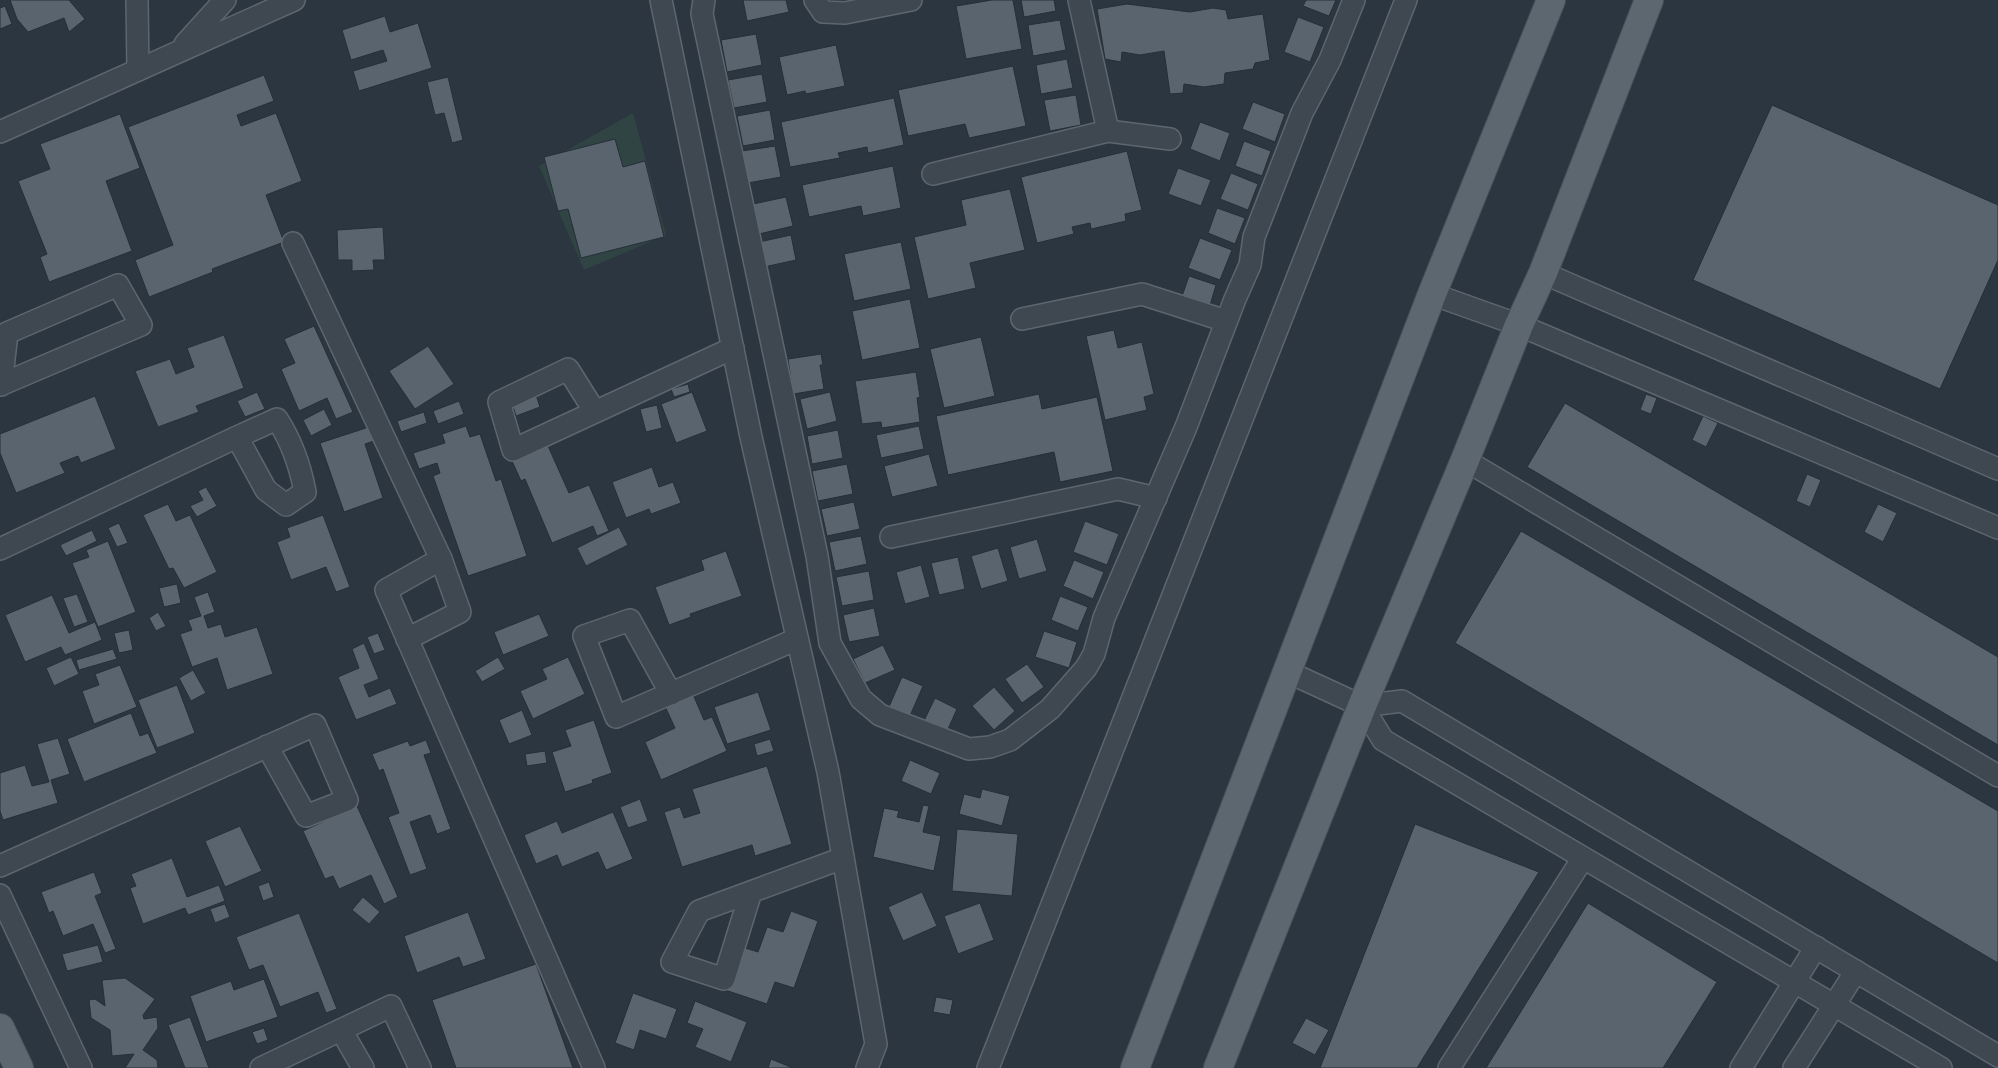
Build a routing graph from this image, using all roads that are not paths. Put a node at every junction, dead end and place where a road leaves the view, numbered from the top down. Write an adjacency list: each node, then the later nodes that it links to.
1 (136, 0): 14 (street)
2 (225, 0): 13 (street)
3 (294, 0): 13 (street)
4 (661, 0): 25 (street)
5 (704, 0): 31 (street)
6 (815, 0): 7 (street)
7 (910, 0)
8 (1079, 0): 15 (street)
9 (1354, 0): 23 (street)
10 (1406, 0): 62 (street)
11 (1551, 0): 21 (main road)
12 (1649, 0): 20 (main road)
13 (179, 51): 14 (street)
14 (138, 70): 16 (street)
15 (1108, 130): 17 (street); 18 (street)
16 (0, 132)
17 (1170, 139)
18 (933, 174)
19 (292, 243): 35 (street)
20 (1543, 274): 24 (main road); 30 (street)
21 (1432, 294): 24 (street); 38 (main road)
22 (1022, 319): 23 (street)
23 (1226, 321): 31 (street)
24 (1519, 325): 29 (main road); 32 (street)
25 (733, 348): 27 (street); 37 (street)
26 (0, 385): 26 (street)
27 (595, 412): 27 (street)
28 (237, 437): 34 (street)
29 (1465, 460): 40 (main road); 42 (street)
30 (1998, 469)
31 (1156, 498): 33 (street)
32 (1998, 528)
33 (891, 537)
34 (0, 549)
35 (441, 559): 36 (street); 36 (street)
36 (407, 639): 60 (street)
37 (797, 639): 39 (street); 43 (street)
38 (1288, 672): 40 (street); 63 (main road)
39 (670, 694): 39 (street)
40 (1362, 706): 44 (street); 48 (street); 64 (main road)
41 (267, 746): 45 (street)
42 (1998, 776)
43 (843, 858): 46 (street); 61 (street)
44 (1583, 858): 50 (street); 65 (street)
45 (0, 866)
46 (751, 892)
47 (0, 895): 56 (street)
48 (1816, 947): 49 (street); 50 (street)
49 (1856, 971): 51 (street); 54 (street)
50 (1795, 982): 51 (street); 66 (street)
51 (1834, 1005): 67 (street); 68 (street)
52 (0, 1028): 55 (main road)
53 (341, 1030): 57 (street); 58 (street); 59 (street)
54 (1998, 1056)
55 (20, 1068)
56 (81, 1068)
57 (261, 1068)
58 (363, 1068)
59 (420, 1068)
60 (594, 1068)
61 (867, 1068)
62 (988, 1068)
63 (1135, 1068)
64 (1218, 1068)
65 (1448, 1068)
66 (1741, 1068)
67 (1794, 1068)
68 (1941, 1068)

